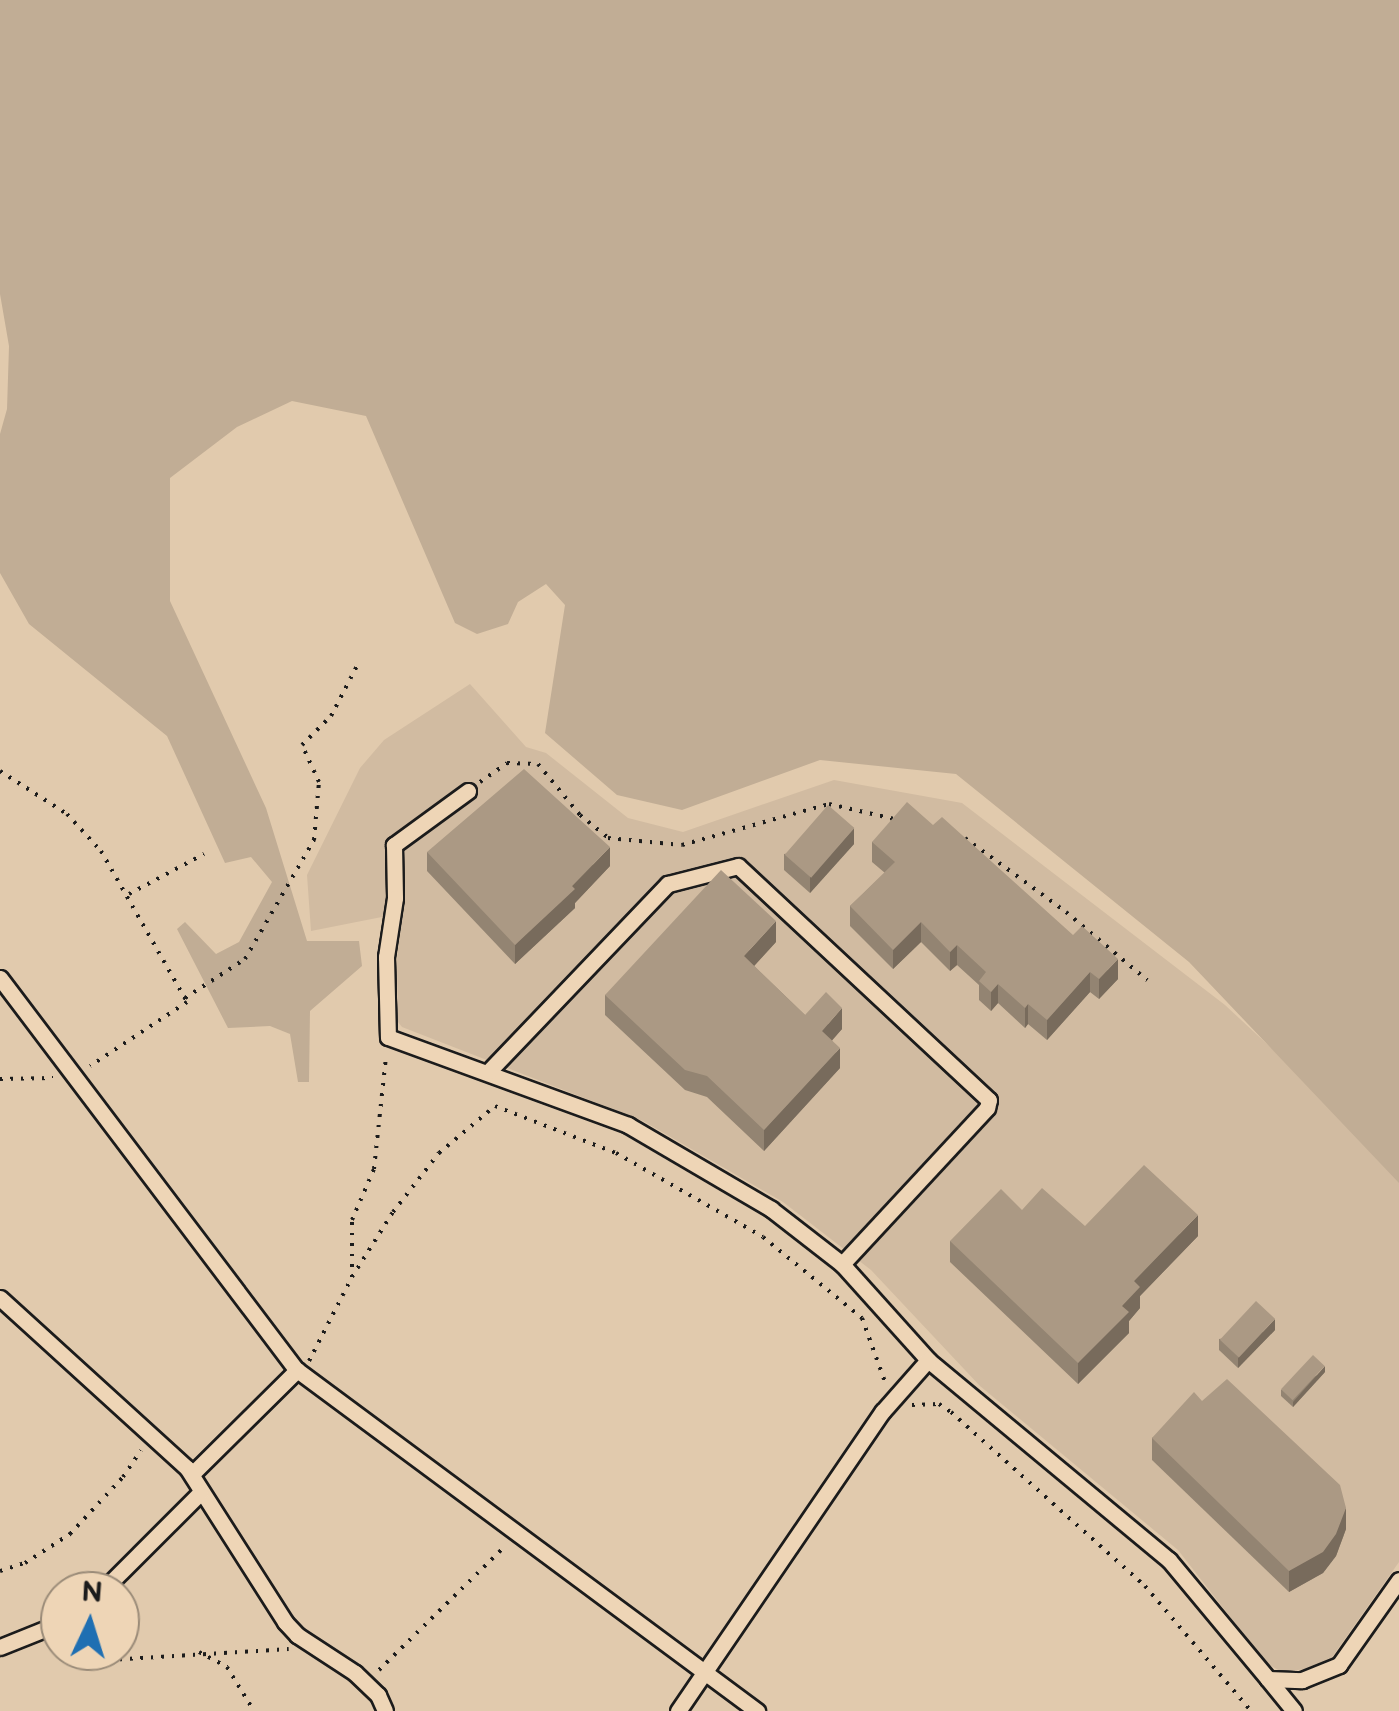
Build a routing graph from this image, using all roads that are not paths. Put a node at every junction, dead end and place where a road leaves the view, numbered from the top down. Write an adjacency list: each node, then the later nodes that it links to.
1 (468, 791): 3 (street)
2 (0, 978): 7 (street)
3 (489, 1071): 4 (street); 4 (street)
4 (842, 1264): 6 (street)
5 (0, 1298): 8 (street)
6 (928, 1360): 14 (street); 15 (street)
7 (297, 1370): 8 (street); 14 (street)
8 (192, 1474): 9 (street)
9 (200, 1493): 10 (street); 16 (street)
10 (122, 1571)
11 (1399, 1580): 15 (street)
12 (40, 1631): 13 (street)
13 (0, 1647)
14 (704, 1672): 17 (street); 18 (street)
15 (1268, 1680): 19 (street)
16 (385, 1711)
17 (678, 1711)
18 (757, 1711)
19 (1294, 1711)

